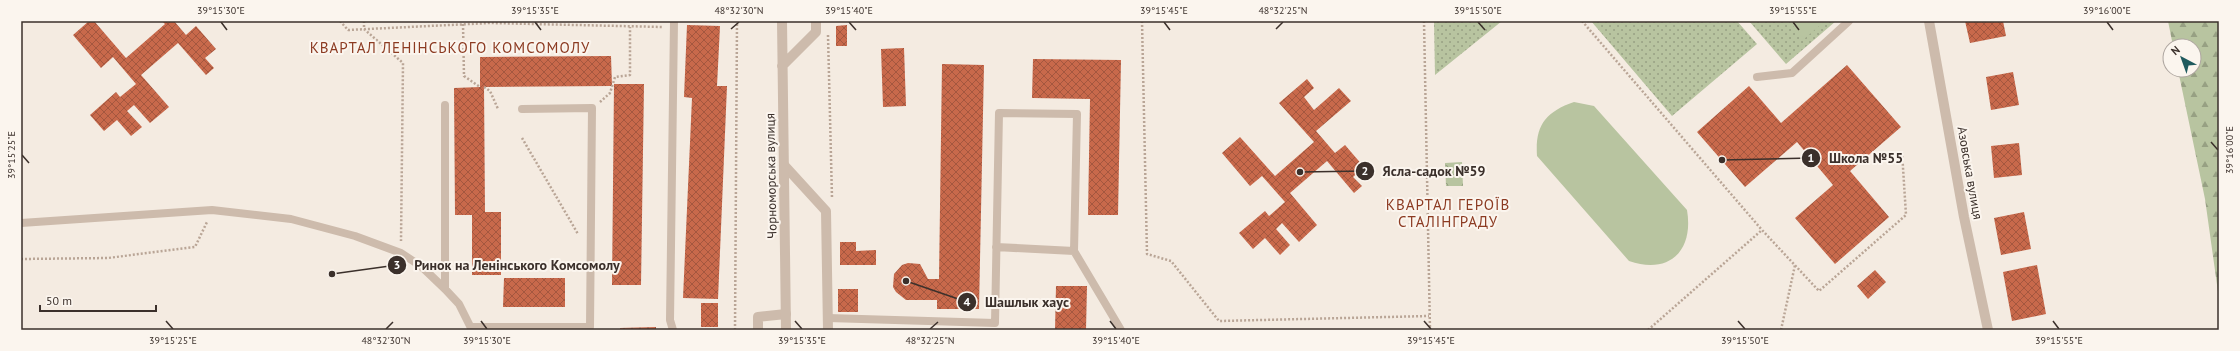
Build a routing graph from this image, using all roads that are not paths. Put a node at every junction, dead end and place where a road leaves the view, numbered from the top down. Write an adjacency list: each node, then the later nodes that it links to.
1 (782, 21): 6 (street, Чорноморська вулиця)
2 (816, 21): 6 (street)
3 (1849, 21): 7 (lane)
4 (1929, 21): 24 (street, Азовська вулиця)
5 (673, 24): 19 (lane)
6 (782, 66): 10 (street, Чорноморська вулиця)
7 (1757, 77)
8 (445, 106): 14 (lane)
9 (522, 109): 18 (lane)
10 (784, 164): 15 (street, Чорноморська вулиця); 16 (street)
11 (21, 223): 14 (lane)
12 (996, 247): 13 (lane); 13 (lane); 16 (lane)
13 (1074, 251): 23 (lane)
14 (445, 289): 17 (lane)
15 (786, 314): 20 (street); 21 (street, Чорноморська вулиця)
16 (828, 318): 22 (street)
17 (472, 329): 18 (lane)
18 (590, 329)
19 (673, 330)
20 (758, 330)
21 (786, 330)
22 (828, 330)
23 (1121, 330)
24 (1988, 330)

